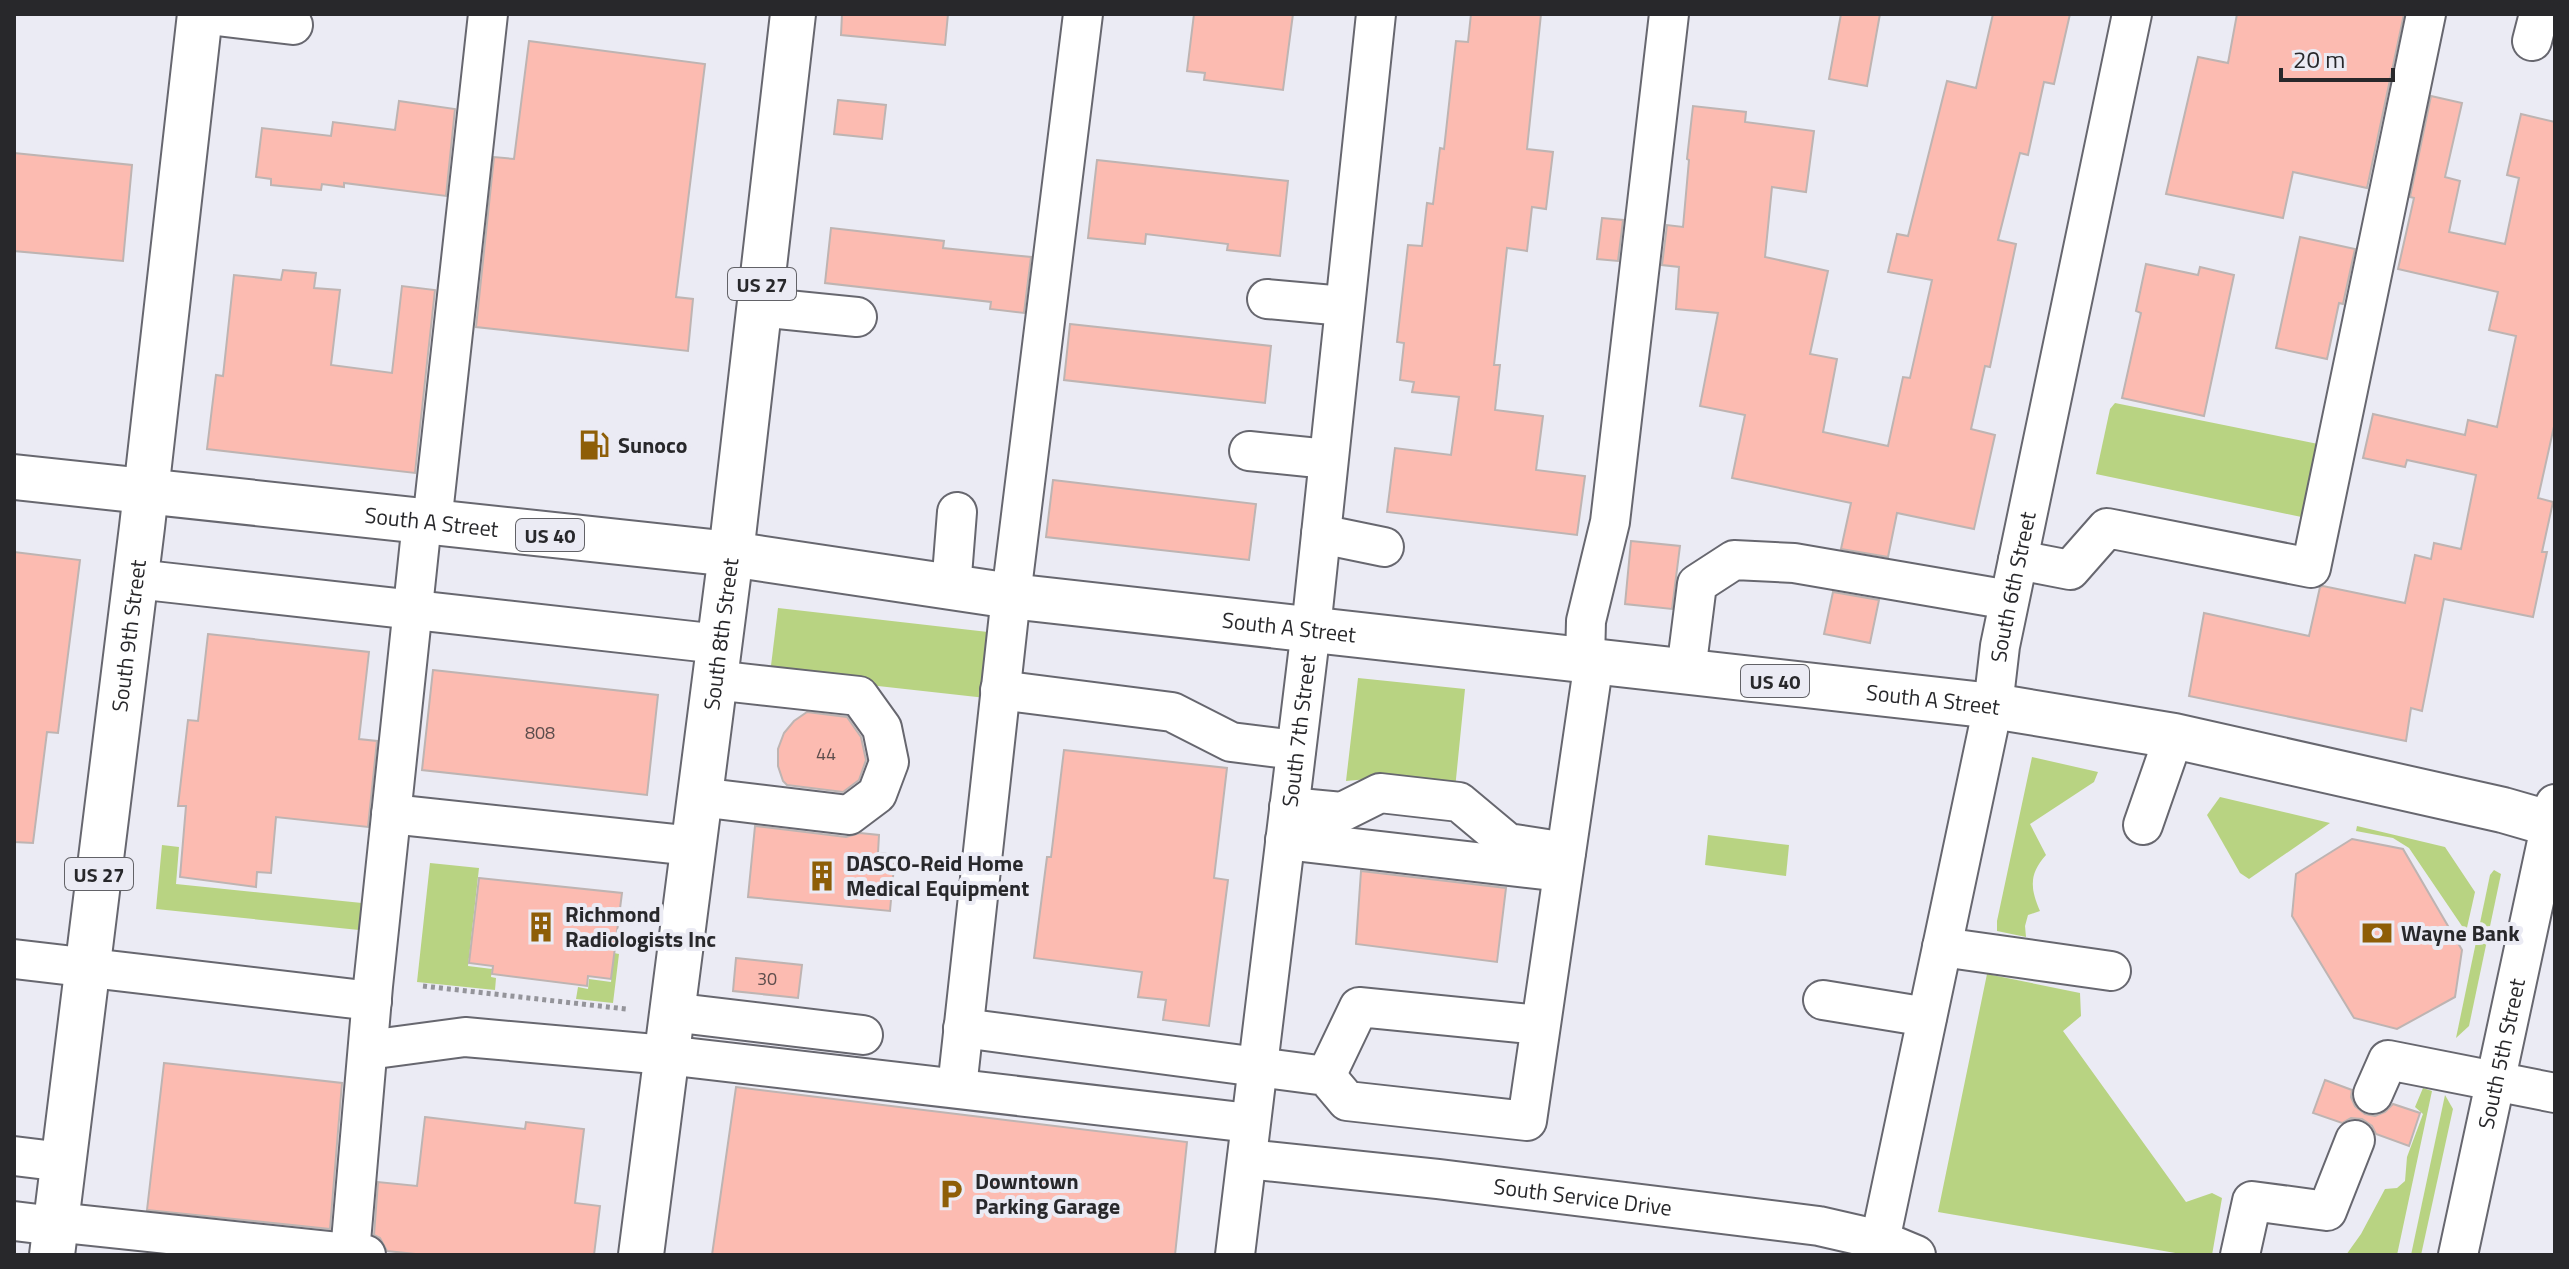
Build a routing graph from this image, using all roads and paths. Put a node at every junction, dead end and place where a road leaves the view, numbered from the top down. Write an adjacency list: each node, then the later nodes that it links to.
1 (200, 14): 9 (street); 17 (main road, South 9th Street / US 27)
2 (488, 14): 19 (street)
3 (793, 14): 12 (main road, South 8th Street / US 27)
4 (1083, 14): 26 (street)
5 (1376, 14): 11 (street, South 7th Street)
6 (1669, 14): 30 (street)
7 (2132, 14): 23 (street, South 6th Street)
8 (2426, 14): 23 (street)
9 (293, 25)
10 (1267, 299): 11 (street)
11 (1344, 306): 15 (street, South 7th Street)
12 (759, 307): 13 (street); 22 (main road, South 8th Street / US 27)
13 (857, 317)
14 (1249, 451): 15 (street)
15 (1328, 459): 20 (street, South 7th Street)
16 (14, 477): 17 (main road, South A Street / US 40)
17 (146, 493): 19 (main road, South A Street / US 40); 24 (main road, South 9th Street / US 27)
18 (957, 512): 25 (street)
19 (427, 522): 22 (main road, South A Street / US 40); 28 (street)
20 (1321, 534): 21 (street); 29 (street, South 7th Street)
21 (1384, 547)
22 (731, 554): 25 (main road, South A Street / US 40); 31 (main road, South 8th Street / US 27)
23 (2018, 560): 27 (street, South 6th Street)
24 (136, 579): 28 (street); 46 (main road, South 9th Street / US 27)
25 (951, 588): 26 (main road, South A Street / US 40)
26 (1011, 596): 29 (main road, South A Street / US 40); 33 (street)
27 (2009, 600): 32 (street); 34 (street, South 6th Street)
28 (413, 608): 31 (street); 38 (street)
29 (1311, 629): 30 (main road, South A Street / US 40); 36 (street, South 7th Street)
30 (1590, 660): 32 (main road, South A Street / US 40); 43 (street)
31 (716, 662): 37 (main road, South 8th Street / US 27); 37 (street)
32 (1686, 671): 34 (main road, South A Street / US 40)
33 (1000, 690): 36 (street); 55 (street)
34 (1993, 706): 35 (main road, South A Street / US 40); 44 (street, South 6th Street)
35 (2174, 736): 39 (main road, South A Street / US 40); 41 (street)
36 (1296, 750): 40 (street, South 7th Street)
37 (699, 797): 42 (main road, South 8th Street / US 27)
38 (391, 814): 42 (street); 50 (street)
39 (2554, 818): 61 (street, South 5th Street)
40 (1287, 823): 43 (street); 43 (street); 59 (street, South 7th Street)
41 (2143, 825)
42 (693, 846): 52 (main road, South 8th Street / US 27)
43 (1565, 862): 54 (street)
44 (1942, 947): 47 (street); 53 (street, South 6th Street)
45 (14, 959): 46 (street)
46 (87, 968): 50 (street); 68 (main road, South 9th Street / US 27)
47 (2111, 971)
48 (423, 986): 51 (path)
49 (1823, 1000): 53 (street)
50 (372, 1001): 57 (street)
51 (626, 1009)
52 (671, 1012): 56 (street); 58 (main road, South 8th Street / US 27)
53 (1927, 1017): 70 (street, South 6th Street)
54 (1540, 1025): 60 (street); 60 (street)
55 (963, 1028): 59 (street); 62 (street)
56 (863, 1035)
57 (368, 1050): 58 (street, South Service Drive); 71 (street)
58 (666, 1055): 62 (street, South Service Drive); 72 (main road, South 8th Street / US 27)
59 (1257, 1065): 60 (street); 66 (street, South 7th Street)
60 (1326, 1076)
61 (2495, 1079): 63 (street); 64 (street); 76 (street, South 5th Street)
62 (957, 1088): 66 (street, South Service Drive)
63 (2555, 1093)
64 (2373, 1094)
65 (2355, 1140): 75 (street)
66 (1249, 1141): 70 (street, South Service Drive); 73 (street, South 7th Street)
67 (14, 1156): 68 (street)
68 (63, 1162): 69 (main road, South 9th Street / US 27)
69 (44, 1231): 71 (street)
70 (1879, 1248): 74 (street, South Service Drive)
71 (358, 1254)
72 (641, 1255)
73 (1235, 1255)
74 (1916, 1255)
75 (2240, 1255)
76 (2458, 1255)

